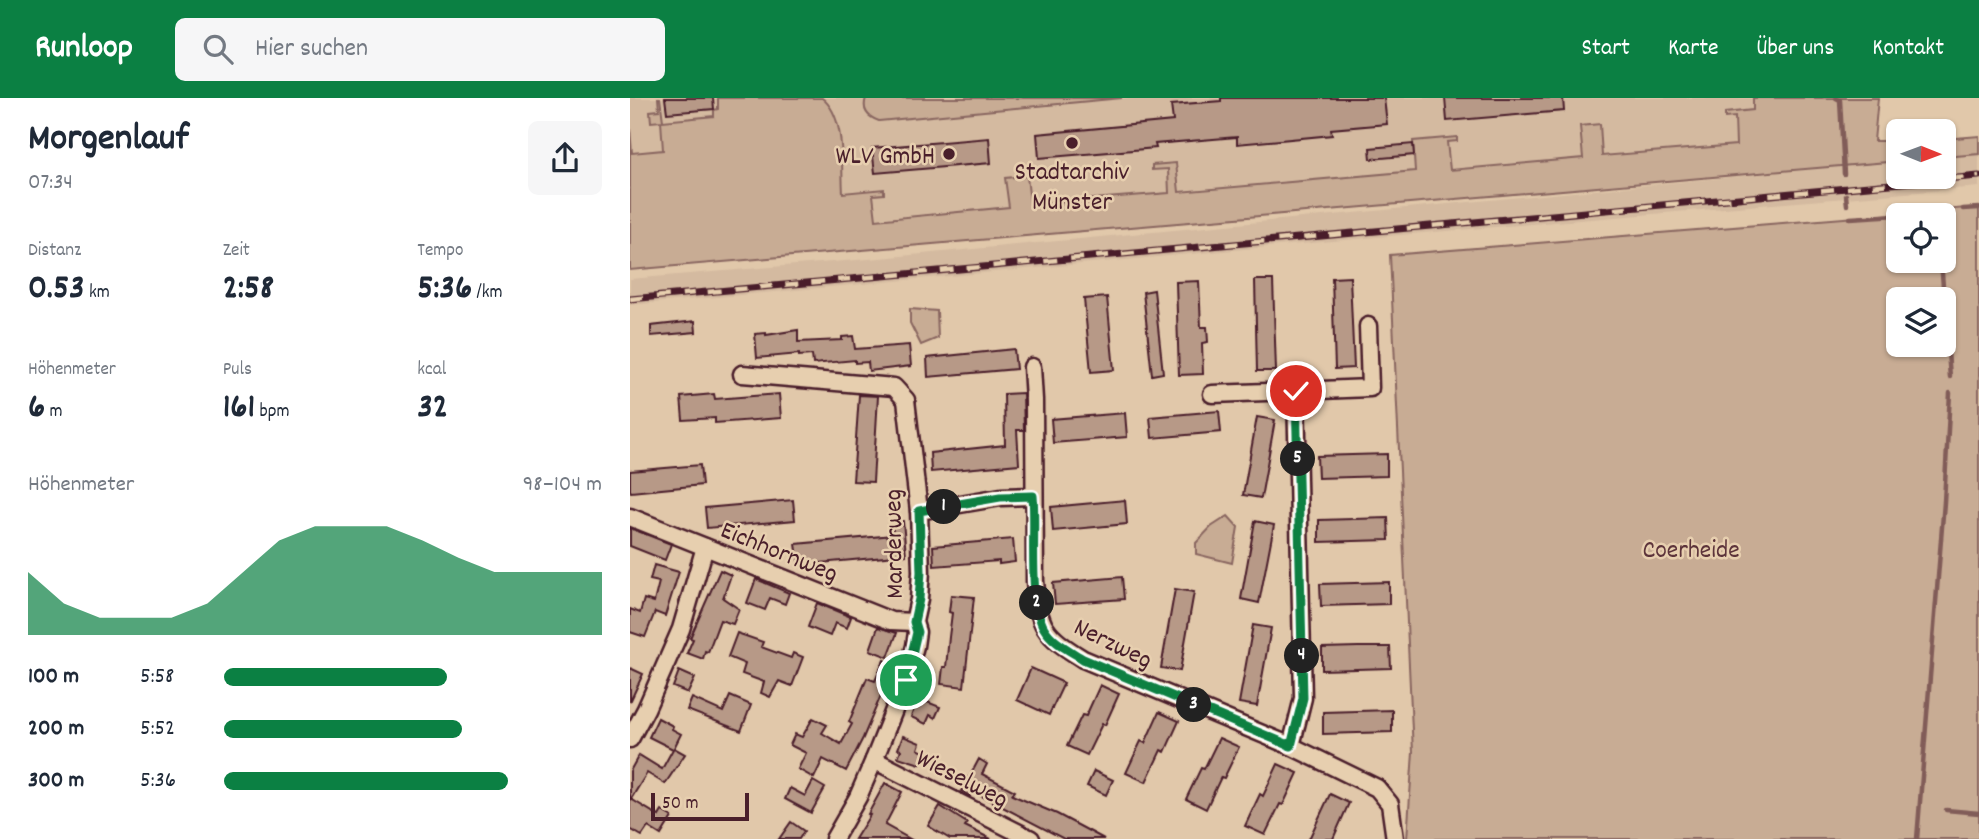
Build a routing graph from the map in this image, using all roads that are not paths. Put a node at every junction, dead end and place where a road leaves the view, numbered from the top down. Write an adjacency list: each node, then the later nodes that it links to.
1 (1368, 326): 4 (street)
2 (1032, 366): 6 (street, Nerzweg)
3 (742, 374): 7 (street, Marderweg)
4 (1296, 391): 5 (street); 12 (street)
5 (1212, 394)
6 (1033, 496): 7 (street); 12 (street, Nerzweg)
7 (919, 511): 10 (street, Marderweg)
8 (630, 517): 9 (street, Eichhornweg)
9 (705, 547): 10 (street, Eichhornweg); 11 (street)
10 (914, 622): 13 (street, Marderweg)
11 (630, 739)
12 (1291, 746): 16 (street, Nerzweg)
13 (874, 760): 14 (street, Marderweg); 15 (street, Wieselweg)
14 (834, 839)
15 (1031, 839)
16 (1395, 839)

